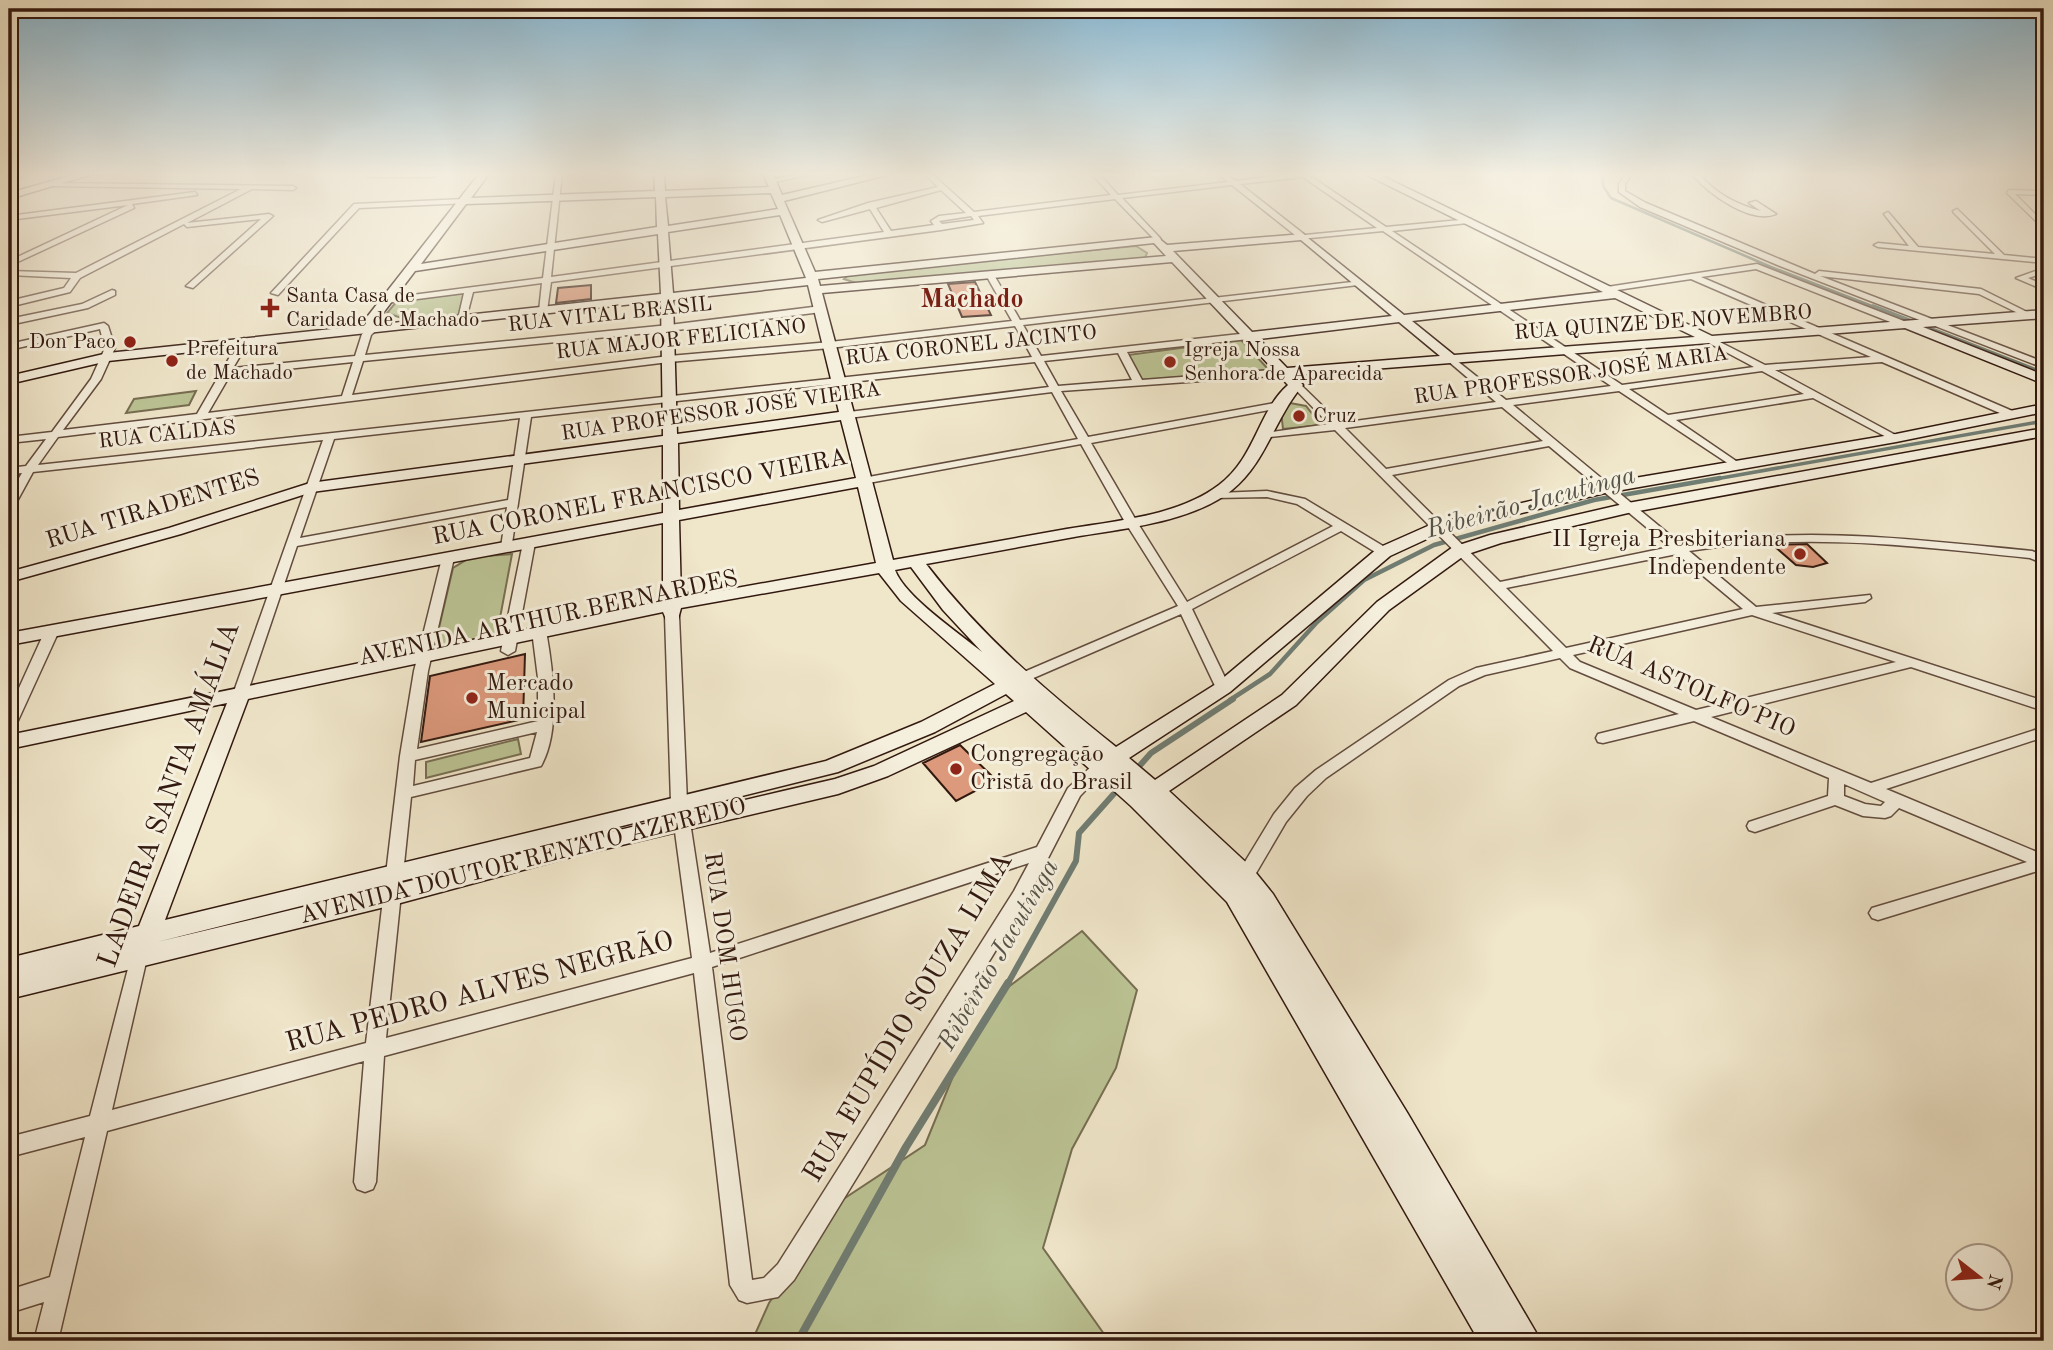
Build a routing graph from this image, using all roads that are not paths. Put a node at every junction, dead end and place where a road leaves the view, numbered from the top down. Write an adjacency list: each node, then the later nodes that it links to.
1 (66, 237): 26 (street)
2 (153, 237): 34 (street)
3 (245, 237): 39 (street)
4 (328, 237): 45 (street)
5 (437, 237): 28 (street)
6 (552, 237): 19 (street)
7 (613, 237): 19 (street)
8 (662, 237): 27 (street, RUA DOM HUGO)
9 (795, 237): 21 (street)
10 (876, 237): 21 (street)
11 (1155, 237): 18 (street)
12 (1303, 237): 18 (street); 38 (street)
13 (1398, 237): 49 (street)
14 (1502, 237): 43 (street)
15 (1720, 237): 29 (street)
16 (1906, 237): 22 (street)
17 (1982, 237): 24 (street)
18 (1162, 244): 23 (street, RUA ASTOLFO PIO); 32 (street)
19 (551, 246): 28 (street); 36 (street)
20 (1878, 246): 22 (street)
21 (800, 248): 27 (street); 37 (street)
22 (1916, 249): 24 (street)
23 (1175, 258): 33 (street); 47 (street, RUA ASTOLFO PIO)
24 (2003, 258): 25 (street)
25 (2044, 261)
26 (9, 264)
27 (664, 264): 36 (street); 46 (street, RUA DOM HUGO)
28 (413, 268): 56 (street)
29 (1801, 271): 53 (street); 58 (street)
30 (2044, 271): 41 (street)
31 (9, 273): 34 (street)
32 (825, 274): 37 (street); 40 (street)
33 (990, 275): 40 (street); 59 (street)
34 (77, 276): 48 (street)
35 (1691, 276): 43 (street, RUA CORONEL JACINTO); 60 (street, RUA CORONEL JACINTO); 62 (street)
36 (546, 281): 42 (street); 51 (street)
37 (813, 282): 40 (street); 46 (street); 50 (street)
38 (1358, 283): 47 (street, RUA MAJOR FELICIANO); 54 (street)
39 (190, 286)
40 (836, 287)
41 (2044, 288)
42 (469, 291): 55 (street); 56 (street)
43 (1612, 292): 49 (street, RUA CORONEL JACINTO); 64 (street)
44 (112, 293): 57 (street)
45 (275, 293)
46 (666, 298): 51 (street); 61 (street, RUA DOM HUGO)
47 (1216, 301): 59 (street, RUA MAJOR FELICIANO); 63 (street, RUA ASTOLFO PIO)
48 (9, 304)
49 (1502, 307): 54 (street, RUA CORONEL JACINTO); 69 (street)
50 (821, 309): 61 (street, RUA VITAL BRASIL); 66 (street)
51 (543, 311): 55 (street)
52 (2044, 314): 53 (street, RUA QUINZE DE NOVEMBRO)
53 (2029, 315): 58 (street, RUA QUINZE DE NOVEMBRO)
54 (1400, 318): 63 (street, RUA CORONEL JACINTO); 74 (street)
55 (462, 319): 56 (street)
56 (375, 321): 65 (street); 71 (street)
57 (9, 322)
58 (1932, 322): 60 (street, RUA QUINZE DE NOVEMBRO); 76 (street)
59 (1018, 324): 66 (street, RUA MAJOR FELICIANO); 72 (street)
60 (1908, 324): 62 (street, RUA QUINZE DE NOVEMBRO); 82 (street)
61 (669, 328): 71 (street, RUA VITAL BRASIL); 73 (street, RUA DOM HUGO)
62 (1819, 331): 64 (street, RUA QUINZE DE NOVEMBRO); 75 (street)
63 (1249, 336): 68 (street, RUA CORONEL JACINTO); 79 (street, RUA ASTOLFO PIO)
64 (1710, 340): 69 (street, RUA QUINZE DE NOVEMBRO); 77 (street)
65 (244, 341): 70 (street); 78 (street)
66 (830, 345): 73 (street, RUA MAJOR FELICIANO); 80 (street)
67 (9, 347): 70 (street)
68 (1121, 350): 72 (street, RUA CORONEL JACINTO); 83 (street)
69 (1566, 350): 74 (street, RUA QUINZE DE NOVEMBRO); 85 (street)
70 (108, 357): 81 (street); 100 (street)
71 (360, 357): 78 (street, RUA VITAL BRASIL); 89 (street)
72 (1039, 358): 80 (street, RUA CORONEL JACINTO); 86 (street)
73 (669, 359): 88 (street, RUA DOM HUGO); 89 (street, RUA MAJOR FELICIANO)
74 (1451, 359): 79 (street, RUA QUINZE DE NOVEMBRO); 91 (street)
75 (1882, 359): 77 (street, RUA PROFESSOR JOSÉ MARIA); 96 (street)
76 (2044, 365)
77 (1766, 368): 85 (street, RUA PROFESSOR JOSÉ MARIA); 87 (street)
78 (226, 372): 93 (street)
79 (1286, 372): 83 (street, RUA PROFESSOR JOSÉ VIEIRA); 84 (street, RUA ASTOLFO PIO)
80 (838, 379): 88 (street, RUA CORONEL JACINTO); 95 (street)
81 (9, 380)
82 (2044, 380)
83 (1138, 382): 86 (street, RUA PROFESSOR JOSÉ VIEIRA)
84 (1296, 386): 90 (street, AVENIDA ARTHUR BERNARDES); 98 (street, RUA ASTOLFO PIO)
85 (1621, 388): 91 (street, RUA PROFESSOR JOSÉ MARIA); 97 (street)
86 (1055, 389): 95 (street, RUA PROFESSOR JOSÉ VIEIRA); 106 (street)
87 (1814, 395): 97 (street); 103 (street)
88 (667, 397): 94 (street, RUA CORONEL JACINTO); 105 (street, RUA DOM HUGO)
89 (346, 398): 93 (street, RUA MAJOR FELICIANO)
90 (1280, 405): 101 (street, AVENIDA ARTHUR BERNARDES); 106 (street, RUA CORONEL FRANCISCO VIEIRA)
91 (1504, 405): 98 (street, RUA PROFESSOR JOSÉ MARIA); 107 (street)
92 (2044, 408): 96 (street)
93 (202, 414): 100 (street, RUA MAJOR FELICIANO)
94 (526, 414): 102 (street, RUA CORONEL JACINTO); 108 (street)
95 (849, 415): 105 (street, RUA PROFESSOR JOSÉ VIEIRA); 113 (street)
96 (2013, 415): 103 (street)
97 (1665, 419): 109 (street)
98 (1341, 428): 101 (street, RUA PROFESSOR JOSÉ MARIA); 112 (street, RUA ASTOLFO PIO)
99 (2044, 432): 119 (street)
100 (57, 433): 104 (street, RUA MAJOR FELICIANO); 110 (street)
101 (1265, 436): 116 (street, AVENIDA ARTHUR BERNARDES)
102 (329, 437): 110 (street, RUA CALDAS); 114 (street, LADEIRA SANTA AMÁLIA)
103 (1896, 438): 109 (street)
104 (9, 440)
105 (668, 440): 108 (street, RUA PROFESSOR JOSÉ VIEIRA); 120 (street, RUA DOM HUGO)
106 (1086, 441): 113 (street, RUA CORONEL FRANCISCO VIEIRA); 121 (street)
107 (1551, 443): 112 (street); 115 (street)
108 (519, 460): 114 (street, RUA PROFESSOR JOSÉ VIEIRA); 117 (street)
109 (1735, 465): 115 (street)
110 (30, 468): 111 (street, RUA CALDAS); 118 (street)
111 (9, 471)
112 (1385, 473): 123 (street, RUA ASTOLFO PIO)
113 (863, 481): 120 (street, RUA CORONEL FRANCISCO VIEIRA); 133 (street)
114 (310, 488): 124 (street, LADEIRA SANTA AMÁLIA); 134 (street, RUA TIRADENTES)
115 (1607, 490): 119 (street); 123 (street)
116 (1218, 496): 121 (street, AVENIDA ARTHUR BERNARDES); 122 (street)
117 (511, 503): 124 (street); 126 (street)
118 (9, 505)
119 (1626, 507): 127 (street); 128 (street)
120 (670, 519): 125 (street, RUA CORONEL FRANCISCO VIEIRA); 141 (street, RUA DOM HUGO)
121 (1131, 522): 132 (street, AVENIDA ARTHUR BERNARDES); 140 (street)
122 (1342, 526): 129 (street); 140 (street)
123 (1439, 531): 127 (street, RUA ASTOLFO PIO); 129 (street)
124 (292, 542): 137 (street, LADEIRA SANTA AMÁLIA)
125 (529, 543): 126 (street, RUA CORONEL FRANCISCO VIEIRA); 148 (street)
126 (507, 547): 131 (street, RUA CORONEL FRANCISCO VIEIRA)
127 (1457, 549): 136 (street, RUA ASTOLFO PIO); 167 (street)
128 (1678, 550): 130 (street); 136 (street); 142 (street)
129 (1384, 552): 153 (street)
130 (2038, 557)
131 (448, 558): 137 (street, RUA CORONEL FRANCISCO VIEIRA); 151 (street)
132 (918, 565): 133 (street, AVENIDA ARTHUR BERNARDES); 135 (street)
133 (886, 571): 138 (street); 141 (street, AVENIDA ARTHUR BERNARDES)
134 (9, 577)
135 (936, 587): 138 (street); 143 (street)
136 (1495, 587): 149 (street, RUA ASTOLFO PIO)
137 (277, 590): 145 (street, RUA CORONEL FRANCISCO VIEIRA); 155 (street, LADEIRA SANTA AMÁLIA)
138 (907, 597): 144 (street)
139 (1865, 598): 142 (street)
140 (1185, 608): 152 (street); 153 (street)
141 (671, 611): 146 (street, AVENIDA ARTHUR BERNARDES); 172 (street, RUA DOM HUGO)
142 (1753, 611): 149 (street); 150 (street)
143 (966, 624): 144 (street); 152 (street)
144 (947, 631): 152 (street)
145 (51, 634): 147 (street, RUA CORONEL FRANCISCO VIEIRA); 158 (street)
146 (541, 637): 148 (street, AVENIDA ARTHUR BERNARDES); 159 (street)
147 (9, 639)
148 (509, 644): 151 (street, AVENIDA ARTHUR BERNARDES)
149 (1562, 654): 157 (street, RUA ASTOLFO PIO); 178 (street)
150 (1913, 663): 156 (street); 157 (street)
151 (422, 664): 155 (street, AVENIDA ARTHUR BERNARDES); 165 (street)
152 (1015, 682): 154 (street); 172 (street, AVENIDA DOUTOR RENATO AZEREDO)
153 (1223, 688): 167 (street)
154 (1034, 700): 167 (street); 172 (street, AVENIDA DOUTOR RENATO AZEREDO)
155 (238, 703): 160 (street, AVENIDA ARTHUR BERNARDES); 182 (street, LADEIRA SANTA AMÁLIA)
156 (2044, 706)
157 (1693, 716): 162 (street); 166 (street, RUA ASTOLFO PIO)
158 (9, 725)
159 (544, 725): 165 (street); 169 (street)
160 (95, 731): 163 (street, AVENIDA ARTHUR BERNARDES); 164 (street, AVENIDA ARTHUR BERNARDES)
161 (2044, 732): 168 (street)
162 (1603, 738)
163 (9, 742)
164 (9, 753)
165 (408, 756): 169 (street)
166 (1837, 774): 168 (street, RUA ASTOLFO PIO); 170 (street)
167 (1128, 780): 174 (street, RUA EUPÍDIO SOUZA LIMA); 178 (street)
168 (1873, 788): 171 (street, RUA ASTOLFO PIO)
169 (405, 793): 177 (street)
170 (1836, 799): 171 (street); 173 (street)
171 (1898, 799): 175 (street, RUA ASTOLFO PIO)
172 (680, 812): 176 (street, AVENIDA DOUTOR RENATO AZEREDO); 184 (street, RUA DOM HUGO)
173 (1755, 826)
174 (1042, 852): 184 (street, RUA PEDRO ALVES NEGRÃO); 193 (street, RUA EUPÍDIO SOUZA LIMA)
175 (2044, 862): 181 (street)
176 (475, 863): 177 (street, AVENIDA DOUTOR RENATO AZEREDO); 179 (street, AVENIDA DOUTOR RENATO AZEREDO)
177 (397, 872): 179 (street); 180 (street, AVENIDA DOUTOR RENATO AZEREDO)
178 (1237, 881): 187 (street)
179 (393, 896): 180 (street, AVENIDA DOUTOR RENATO AZEREDO); 188 (street)
180 (269, 913): 182 (street, AVENIDA DOUTOR RENATO AZEREDO); 183 (street, AVENIDA DOUTOR RENATO AZEREDO)
181 (1878, 913)
182 (148, 935): 183 (street, LADEIRA SANTA AMÁLIA); 185 (street, AVENIDA DOUTOR RENATO AZEREDO)
183 (138, 958): 186 (street, AVENIDA DOUTOR RENATO AZEREDO); 189 (street, LADEIRA SANTA AMÁLIA)
184 (702, 963): 188 (street, RUA PEDRO ALVES NEGRÃO); 193 (street, RUA DOM HUGO)
185 (9, 968)
186 (9, 988)
187 (1335, 1038): 196 (street); 197 (street)
188 (375, 1052): 189 (street, RUA PEDRO ALVES NEGRÃO); 191 (street)
189 (100, 1121): 190 (street, RUA PEDRO ALVES NEGRÃO); 192 (street, LADEIRA SANTA AMÁLIA)
190 (9, 1147)
191 (365, 1182)
192 (59, 1286): 194 (street); 195 (street, LADEIRA SANTA AMÁLIA)
193 (760, 1293)
194 (9, 1301)
195 (46, 1341)
196 (1497, 1341)
197 (1525, 1341)

